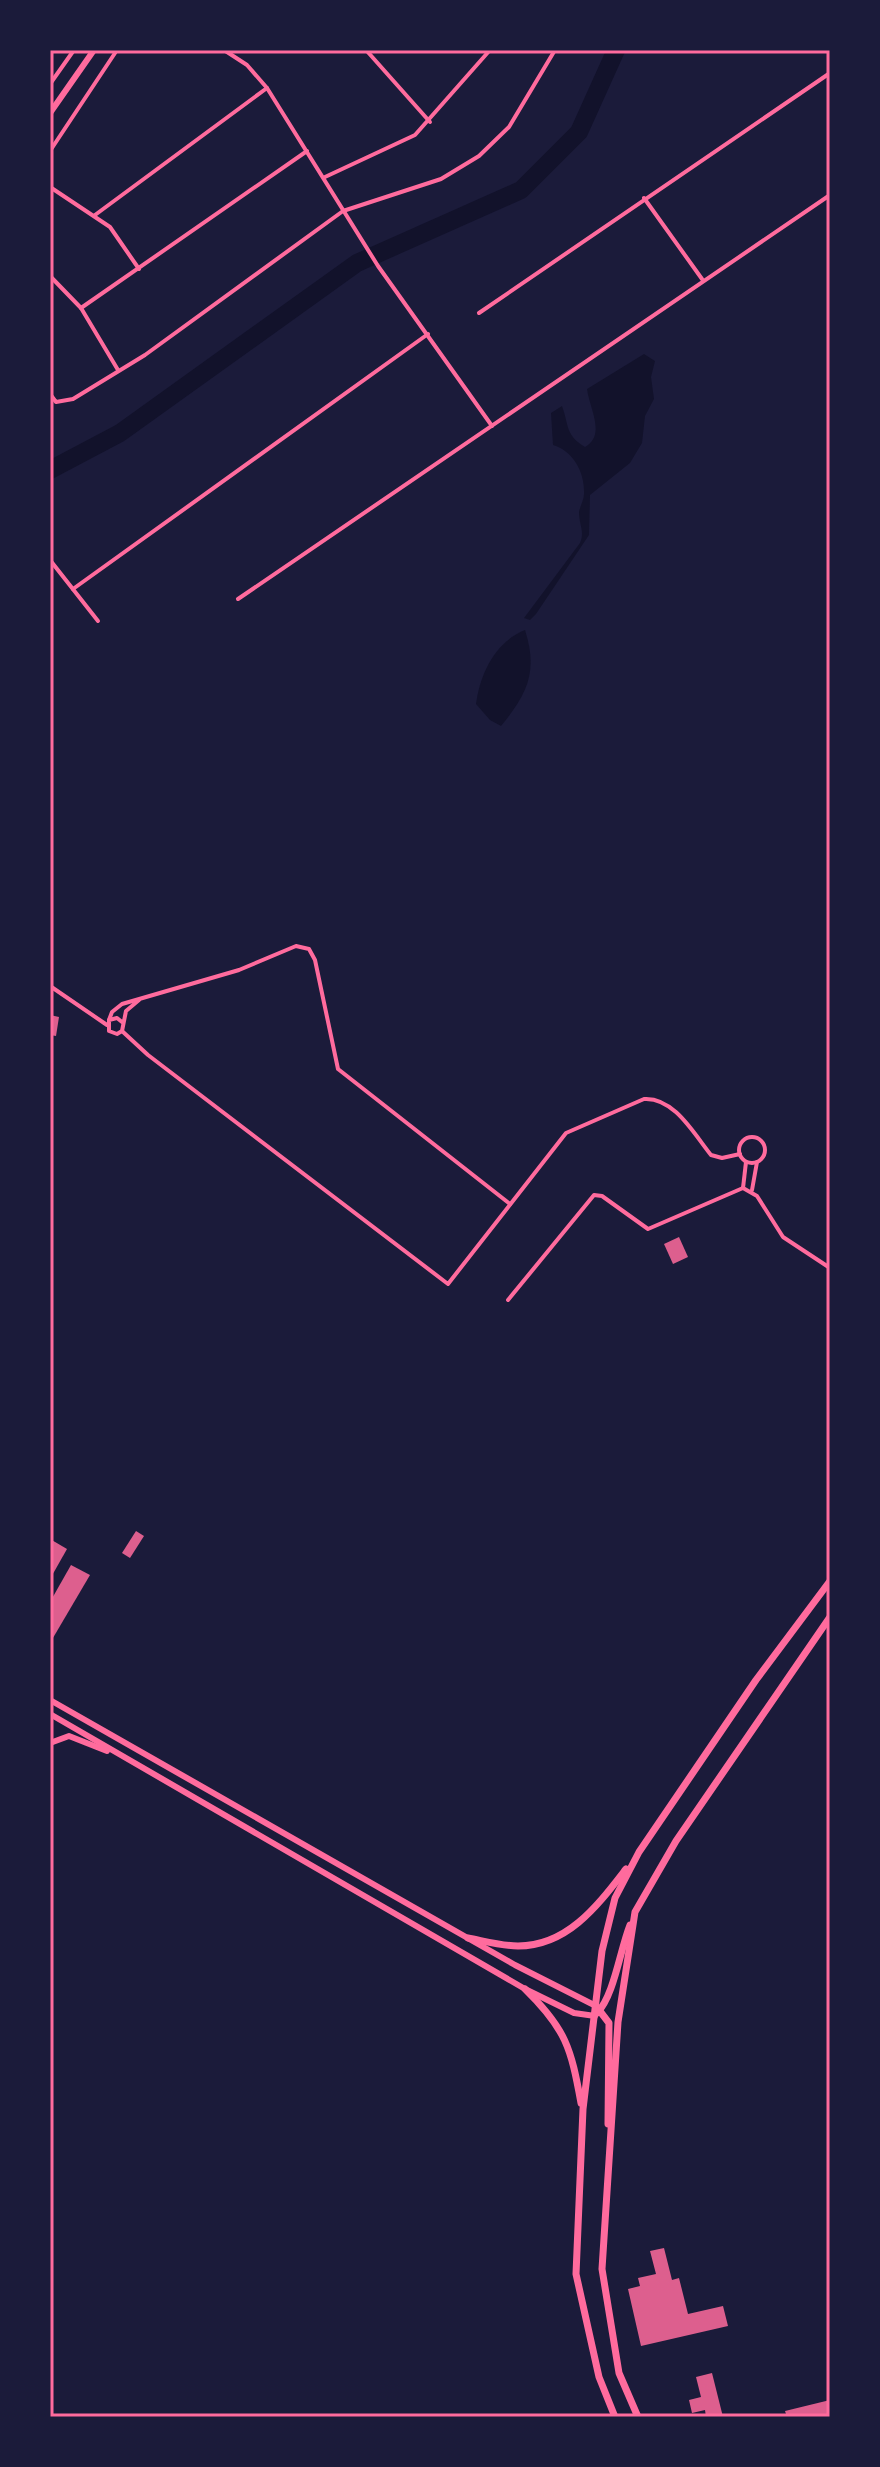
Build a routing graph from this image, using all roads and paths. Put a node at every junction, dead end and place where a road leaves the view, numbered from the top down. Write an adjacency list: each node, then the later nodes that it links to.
1 (74, 50): 9 (street)
2 (94, 50): 11 (main road)
3 (117, 50): 14 (street)
4 (224, 50): 10 (street)
5 (366, 50): 13 (street)
6 (490, 50): 13 (street)
7 (555, 50): 20 (street)
8 (830, 73): 19 (street)
9 (50, 84)
10 (267, 88): 15 (street); 21 (street)
11 (52, 105): 12 (main road)
12 (50, 113)
13 (430, 122): 16 (street)
14 (50, 151)
15 (307, 151): 16 (street); 22 (street)
16 (324, 178): 20 (street)
17 (50, 187): 21 (street)
18 (830, 195): 24 (street)
19 (644, 198): 24 (street); 26 (street)
20 (343, 211): 27 (street); 28 (street)
21 (95, 215): 22 (street)
22 (139, 269): 25 (street)
23 (50, 276): 25 (street)
24 (702, 279): 30 (street)
25 (81, 308): 28 (street)
26 (479, 313)
27 (428, 334): 30 (street); 32 (street)
28 (119, 371): 29 (street)
29 (50, 394)
30 (492, 426): 33 (street)
31 (50, 560): 32 (street)
32 (73, 589): 34 (street)
33 (238, 599)
34 (98, 621)
35 (50, 986): 38 (street)
36 (141, 998): 37 (street); 38 (street); 45 (street)
37 (122, 1022): 38 (street); 39 (street)
38 (108, 1023): 39 (street)
39 (122, 1031): 45 (street)
40 (740, 1154): 41 (street); 42 (street); 45 (street)
41 (746, 1162): 42 (street); 43 (street)
42 (757, 1162): 44 (street)
43 (743, 1188): 44 (street); 47 (street)
44 (752, 1190): 46 (street)
45 (510, 1204)
46 (830, 1268)
47 (508, 1300)
48 (830, 1581): 54 (main road)
49 (830, 1617): 55 (main road)
50 (50, 1700): 56 (main road)
51 (50, 1714): 53 (main road)
52 (50, 1743): 53 (main road)
53 (111, 1751): 57 (main road)
54 (639, 1852): 56 (main road); 58 (main road)
55 (635, 1912): 58 (main road); 60 (main road)
56 (468, 1938): 58 (main road)
57 (525, 1989): 58 (main road); 59 (main road)
58 (597, 2011): 59 (main road); 60 (main road)
59 (583, 2109): 61 (main road)
60 (609, 2170): 62 (main road)
61 (615, 2417)
62 (638, 2417)

